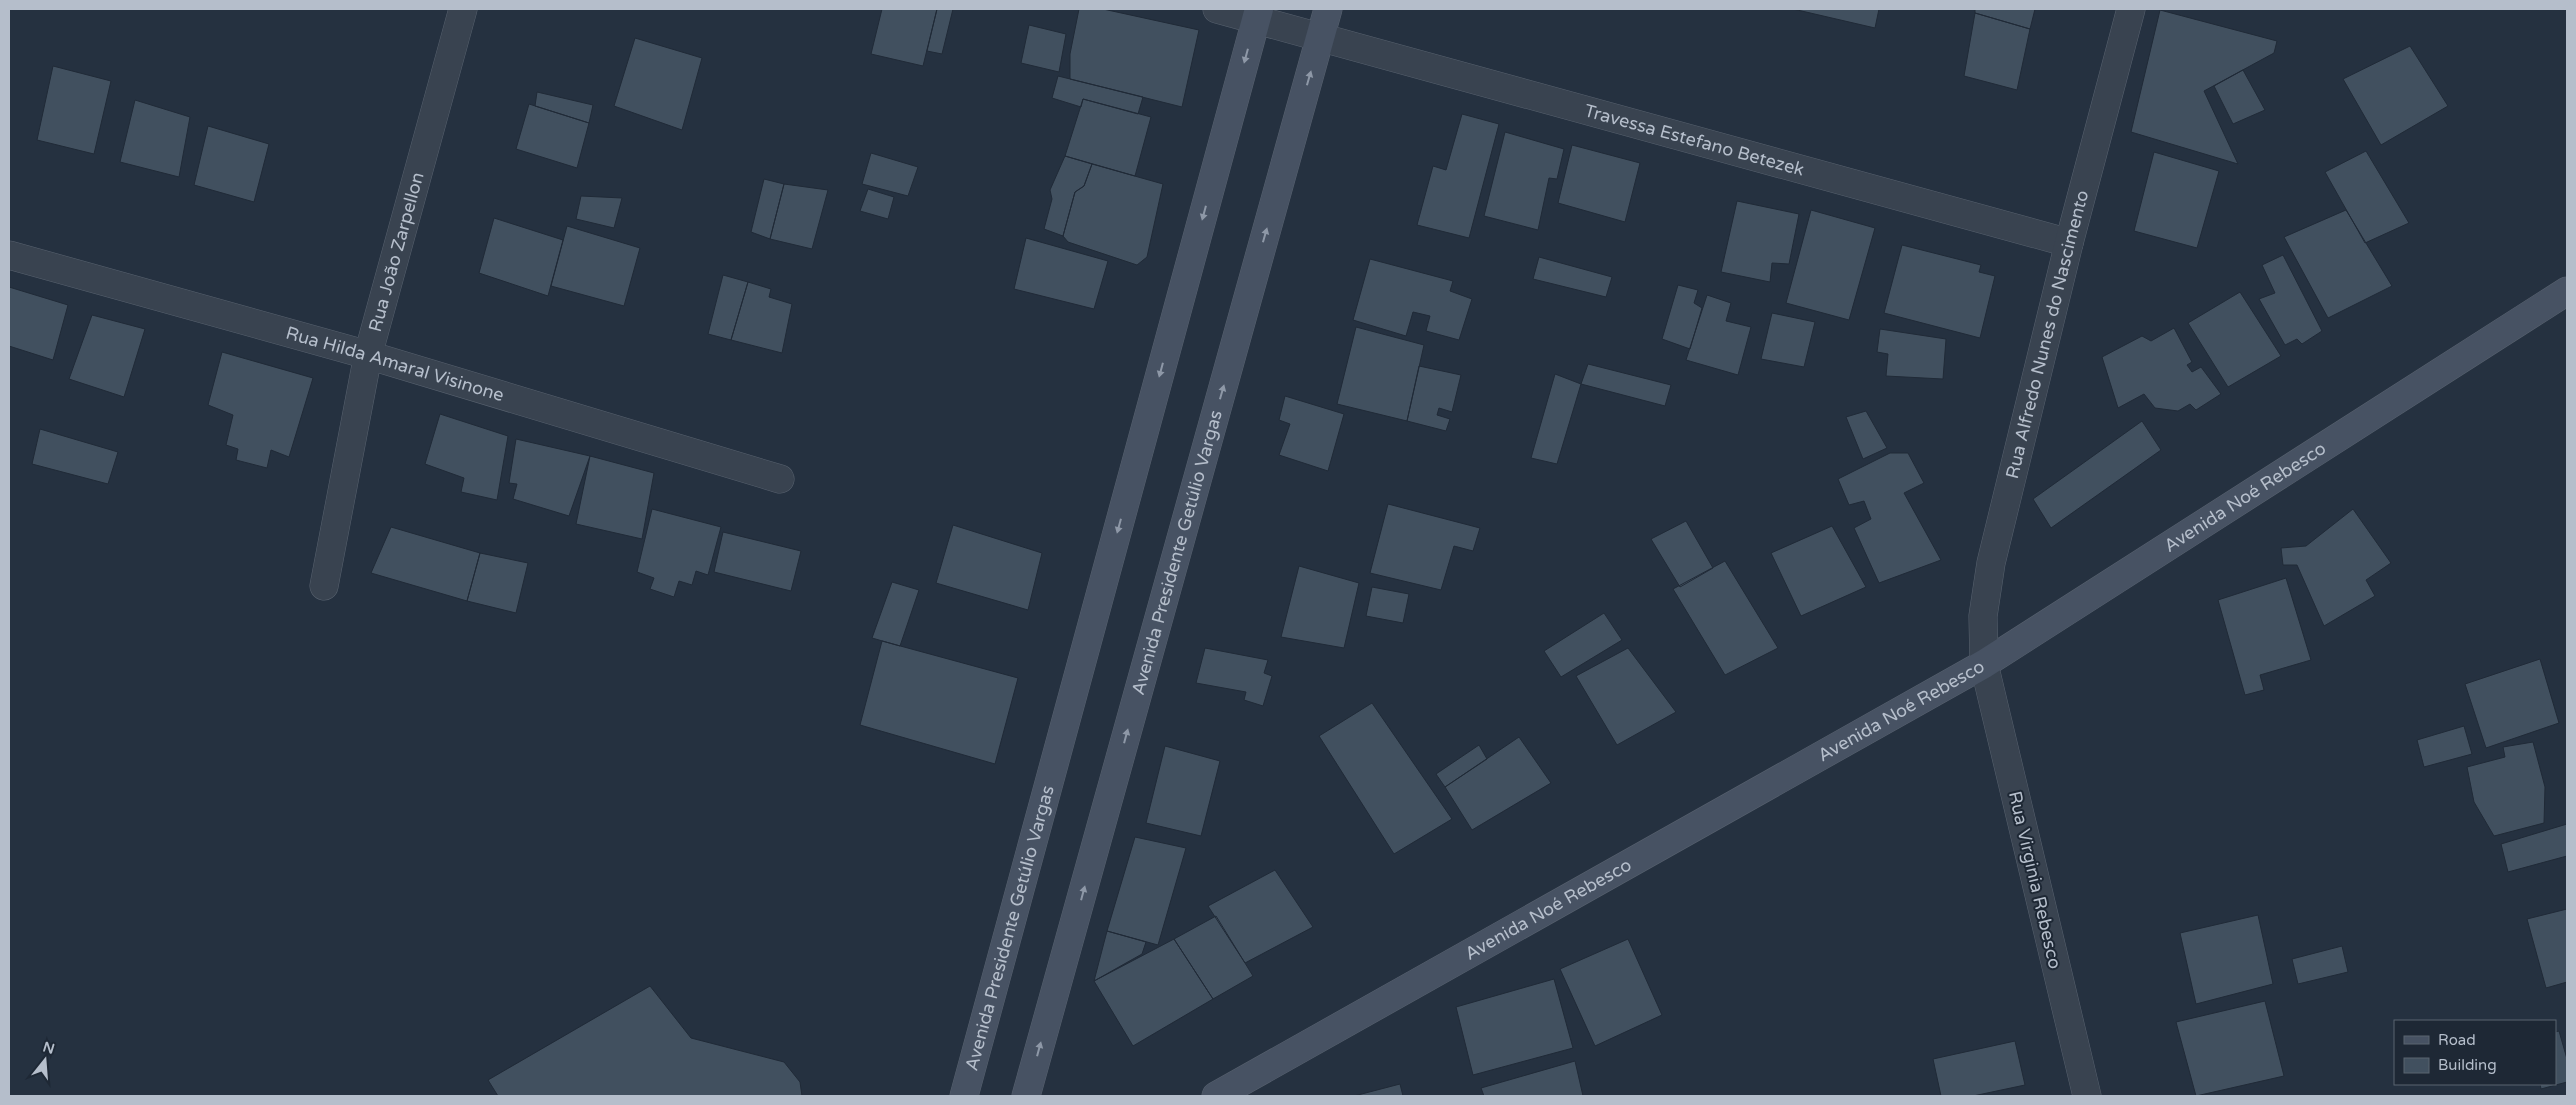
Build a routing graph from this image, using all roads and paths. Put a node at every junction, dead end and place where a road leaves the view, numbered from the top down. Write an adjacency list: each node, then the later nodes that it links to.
1 (463, 9): 10 (street, Rua João Zarpellon)
2 (1217, 9): 5 (street, Travessa Estefano Betezek)
3 (1328, 9): 6 (main road, Avenida Presidente Getúlio Vargas)
4 (2132, 9): 7 (street, Rua Alfredo Nunes do Nascimento)
5 (1257, 14): 6 (street, Travessa Estefano Betezek); 14 (main road, Avenida Presidente Getúlio Vargas, one-way to 14)
6 (1320, 37): 7 (street, Travessa Estefano Betezek); 15 (main road, Avenida Presidente Getúlio Vargas, one-way to 6)
7 (2069, 243): 13 (street, Rua Alfredo Nunes do Nascimento)
8 (9, 255): 10 (street, Rua Hilda Amaral Visinone)
9 (2566, 297): 13 (main road, Avenida Noé Rebesco)
10 (368, 355): 11 (street, Rua Hilda Amaral Visinone); 12 (street, Rua João Zarpellon)
11 (780, 479)
12 (324, 586)
13 (1984, 664): 16 (main road, Avenida Noé Rebesco); 17 (street, Rua Virginia Rebesco)
14 (964, 1096)
15 (1026, 1096)
16 (1216, 1096)
17 (2087, 1096)

